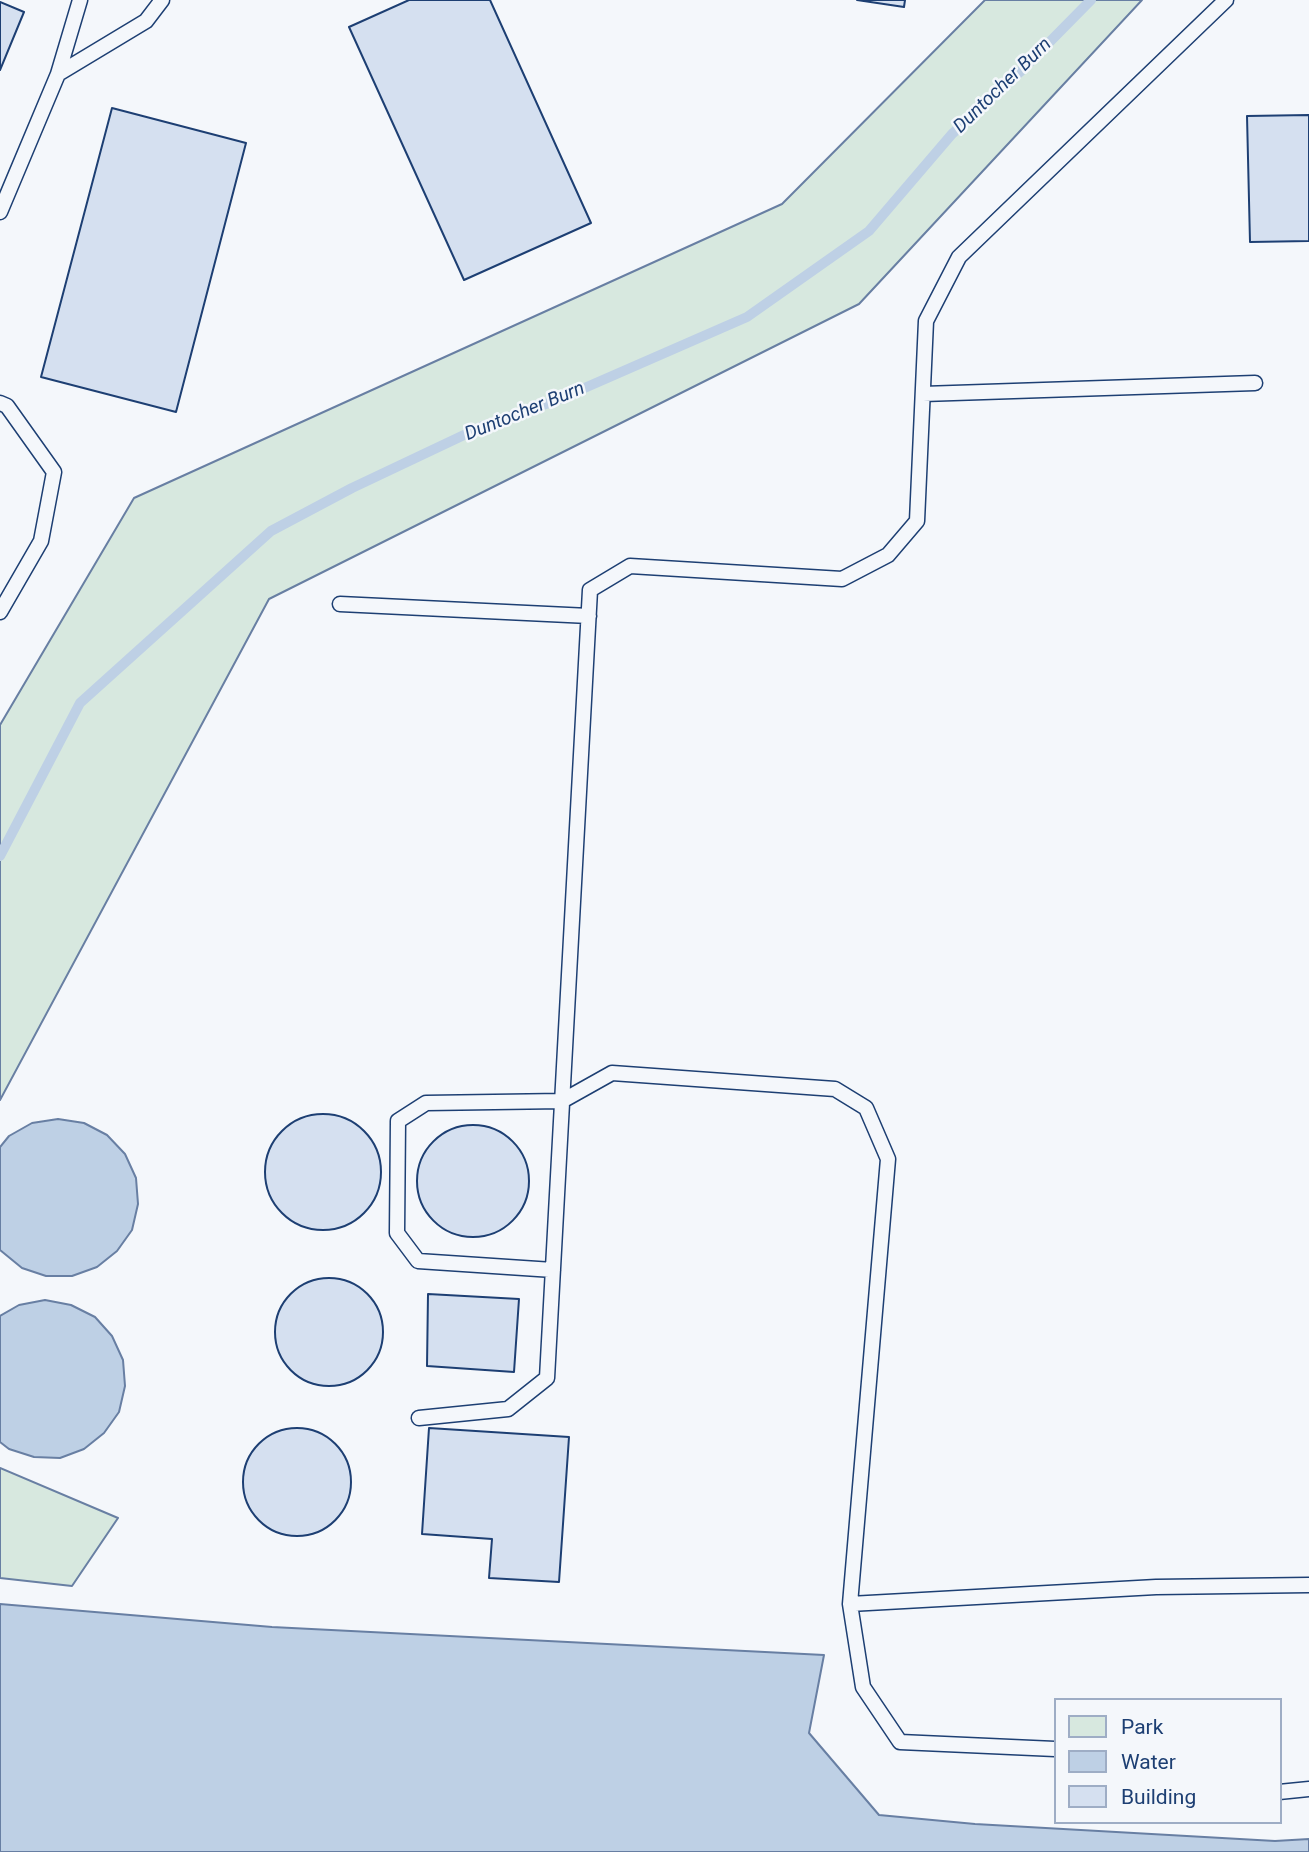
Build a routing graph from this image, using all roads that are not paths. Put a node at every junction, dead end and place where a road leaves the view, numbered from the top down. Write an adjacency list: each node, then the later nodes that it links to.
1 (80, 0): 4 (lane)
2 (162, 0): 4 (lane)
3 (1226, 0): 7 (lane)
4 (58, 74): 5 (lane)
5 (0, 212)
6 (1255, 383): 7 (lane)
7 (923, 394): 11 (lane)
8 (0, 403): 10 (lane)
9 (340, 604): 11 (lane)
10 (0, 612)
11 (589, 616): 12 (lane)
12 (562, 1101): 13 (lane); 13 (lane); 16 (lane)
13 (553, 1269): 14 (lane)
14 (419, 1418)
15 (1309, 1585): 16 (lane)
16 (850, 1604): 17 (lane)
17 (1054, 1749)
18 (1309, 1788): 19 (lane)
19 (1281, 1791)

